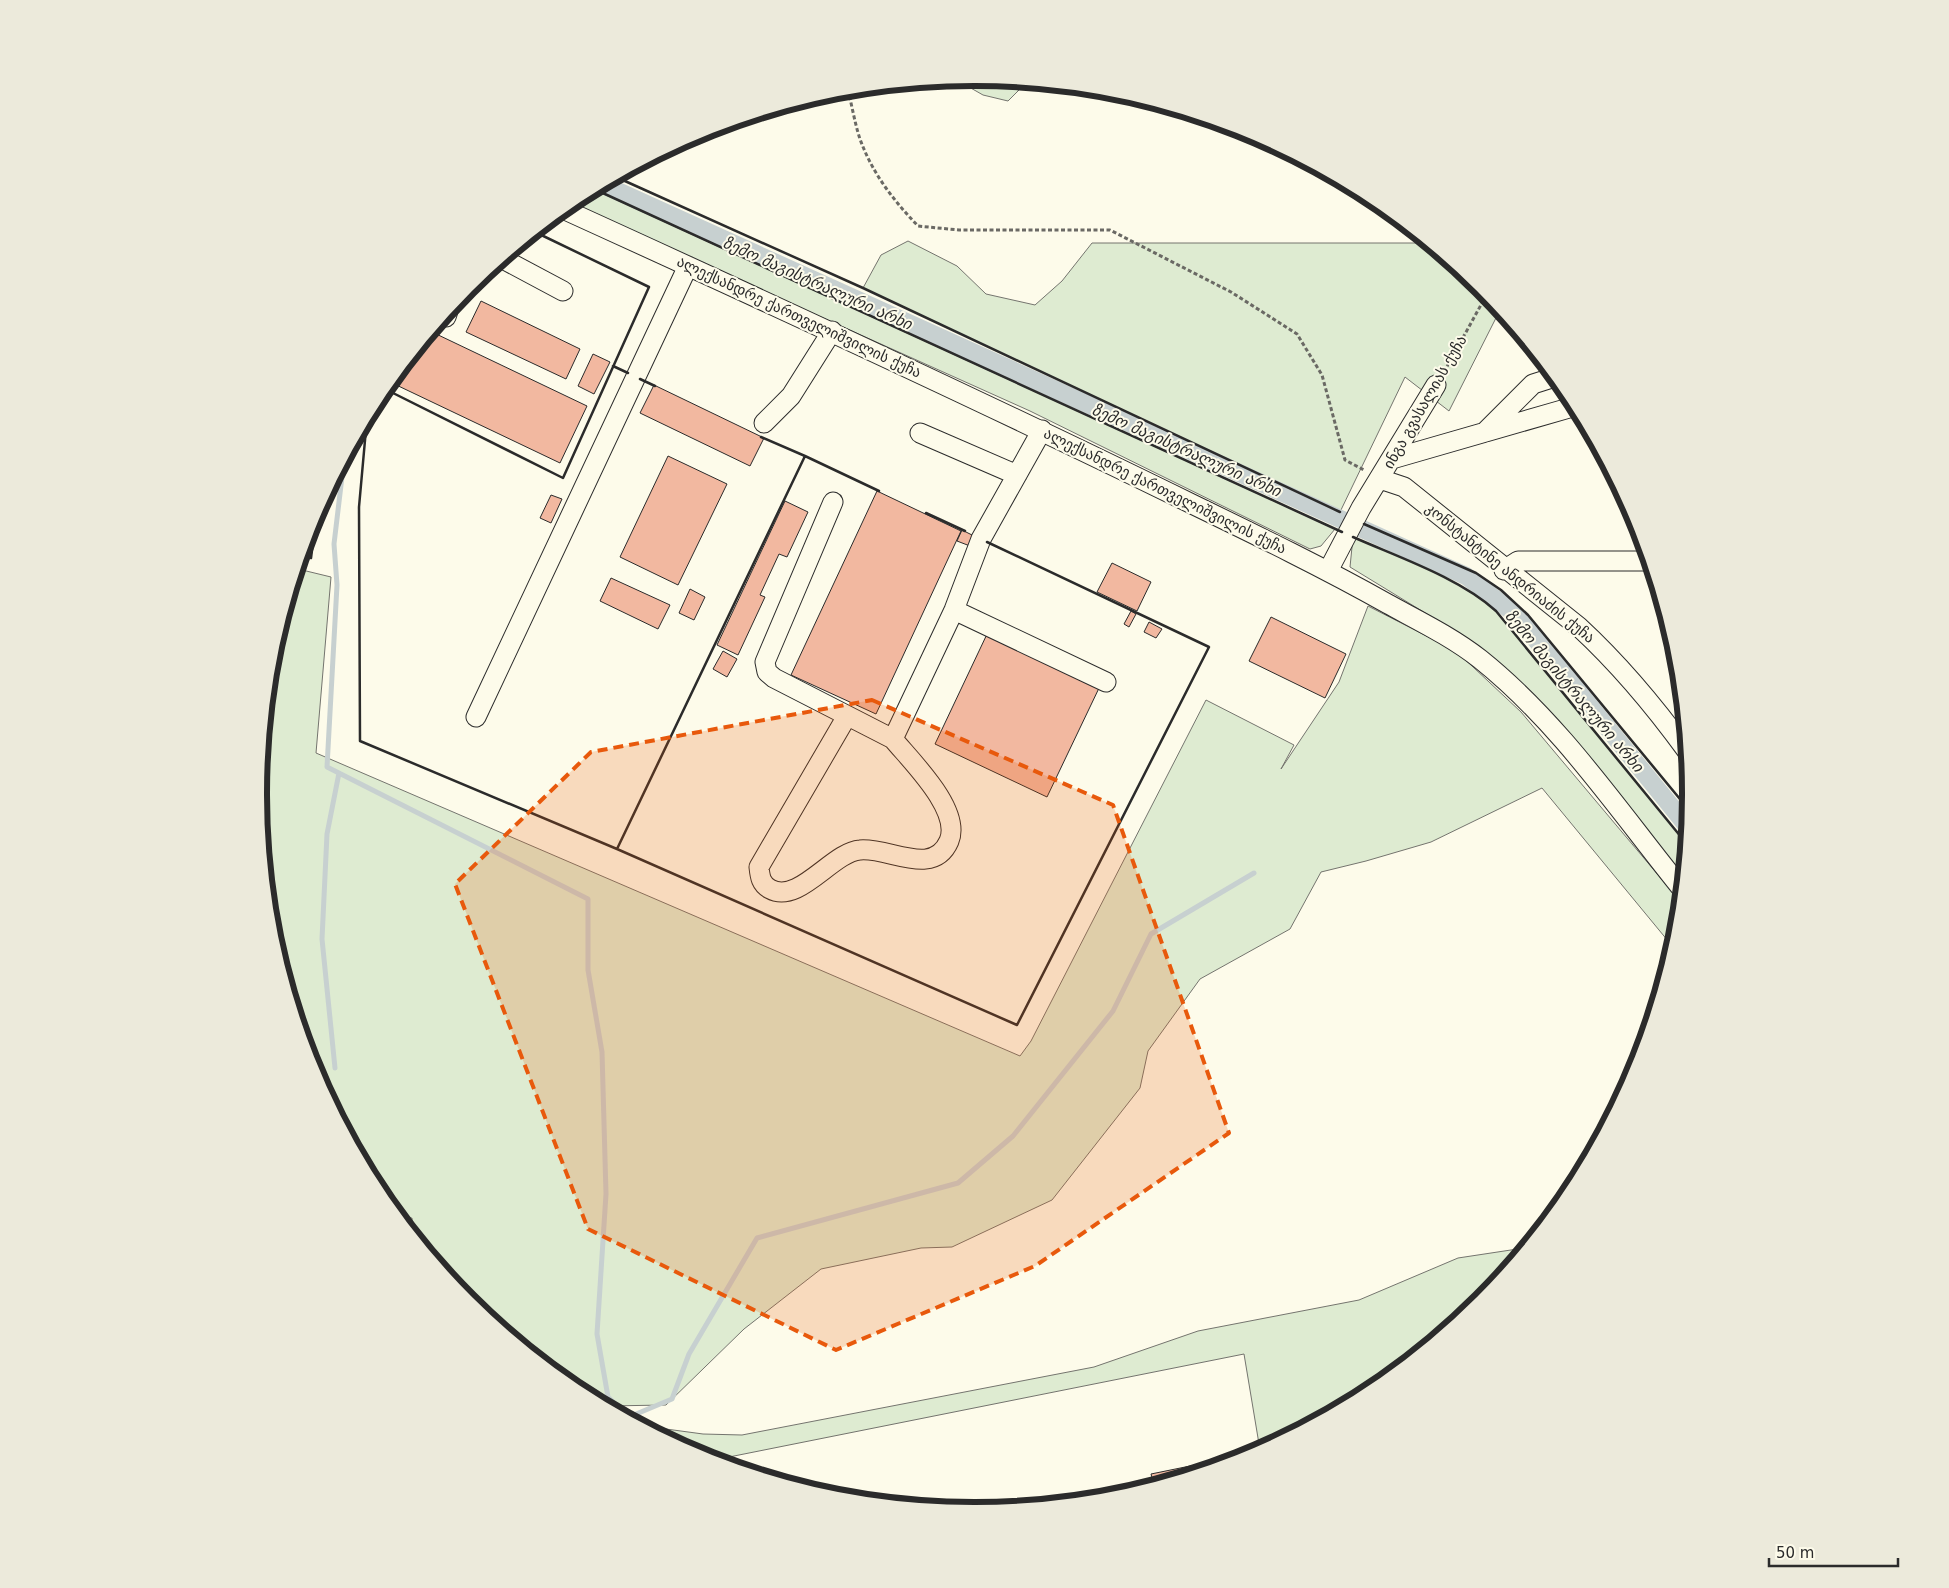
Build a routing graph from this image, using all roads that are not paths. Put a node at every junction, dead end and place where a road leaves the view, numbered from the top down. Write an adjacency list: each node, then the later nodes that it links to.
1 (572, 213): 3 (street, ალექსანდრე ქართველიშვილის ქუჩა)
2 (508, 262): 4 (street)
3 (688, 266): 5 (street, ალექსანდრე ქართველიშვილის ქუჩა); 23 (street)
4 (563, 291)
5 (832, 331): 9 (street); 10 (street, ალექსანდრე ქართველიშვილის ქუჩა)
6 (1548, 379): 11 (street)
7 (1436, 385): 13 (street, ინგა გვასალიას ქუჩა)
8 (1568, 408): 11 (street)
9 (764, 423)
10 (1042, 430): 14 (street); 19 (street, ალექსანდრე ქართველიშვილის ქუჩა)
11 (1485, 432): 13 (street)
12 (920, 433): 14 (street)
13 (1392, 459): 15 (street, ინგა გვასალიას ქუჩა)
14 (1016, 475): 20 (street)
15 (1380, 479): 18 (street, კონსტანტინე ანდრიაძის ქუჩა); 19 (street, ინგა გვასალიას ქუჩა)
16 (833, 502): 22 (street)
17 (1643, 561): 18 (street)
18 (1504, 570): 24 (street, კონსტანტინე ანდრიაძის ქუჩა)
19 (1328, 571): 26 (street, ალექსანდრე ქართველიშვილის ქუჩა)
20 (954, 610): 21 (street); 25 (street)
21 (1106, 682)
22 (847, 716): 25 (street); 25 (street)
23 (476, 717)
24 (1676, 724)
25 (893, 739)
26 (1676, 882)

